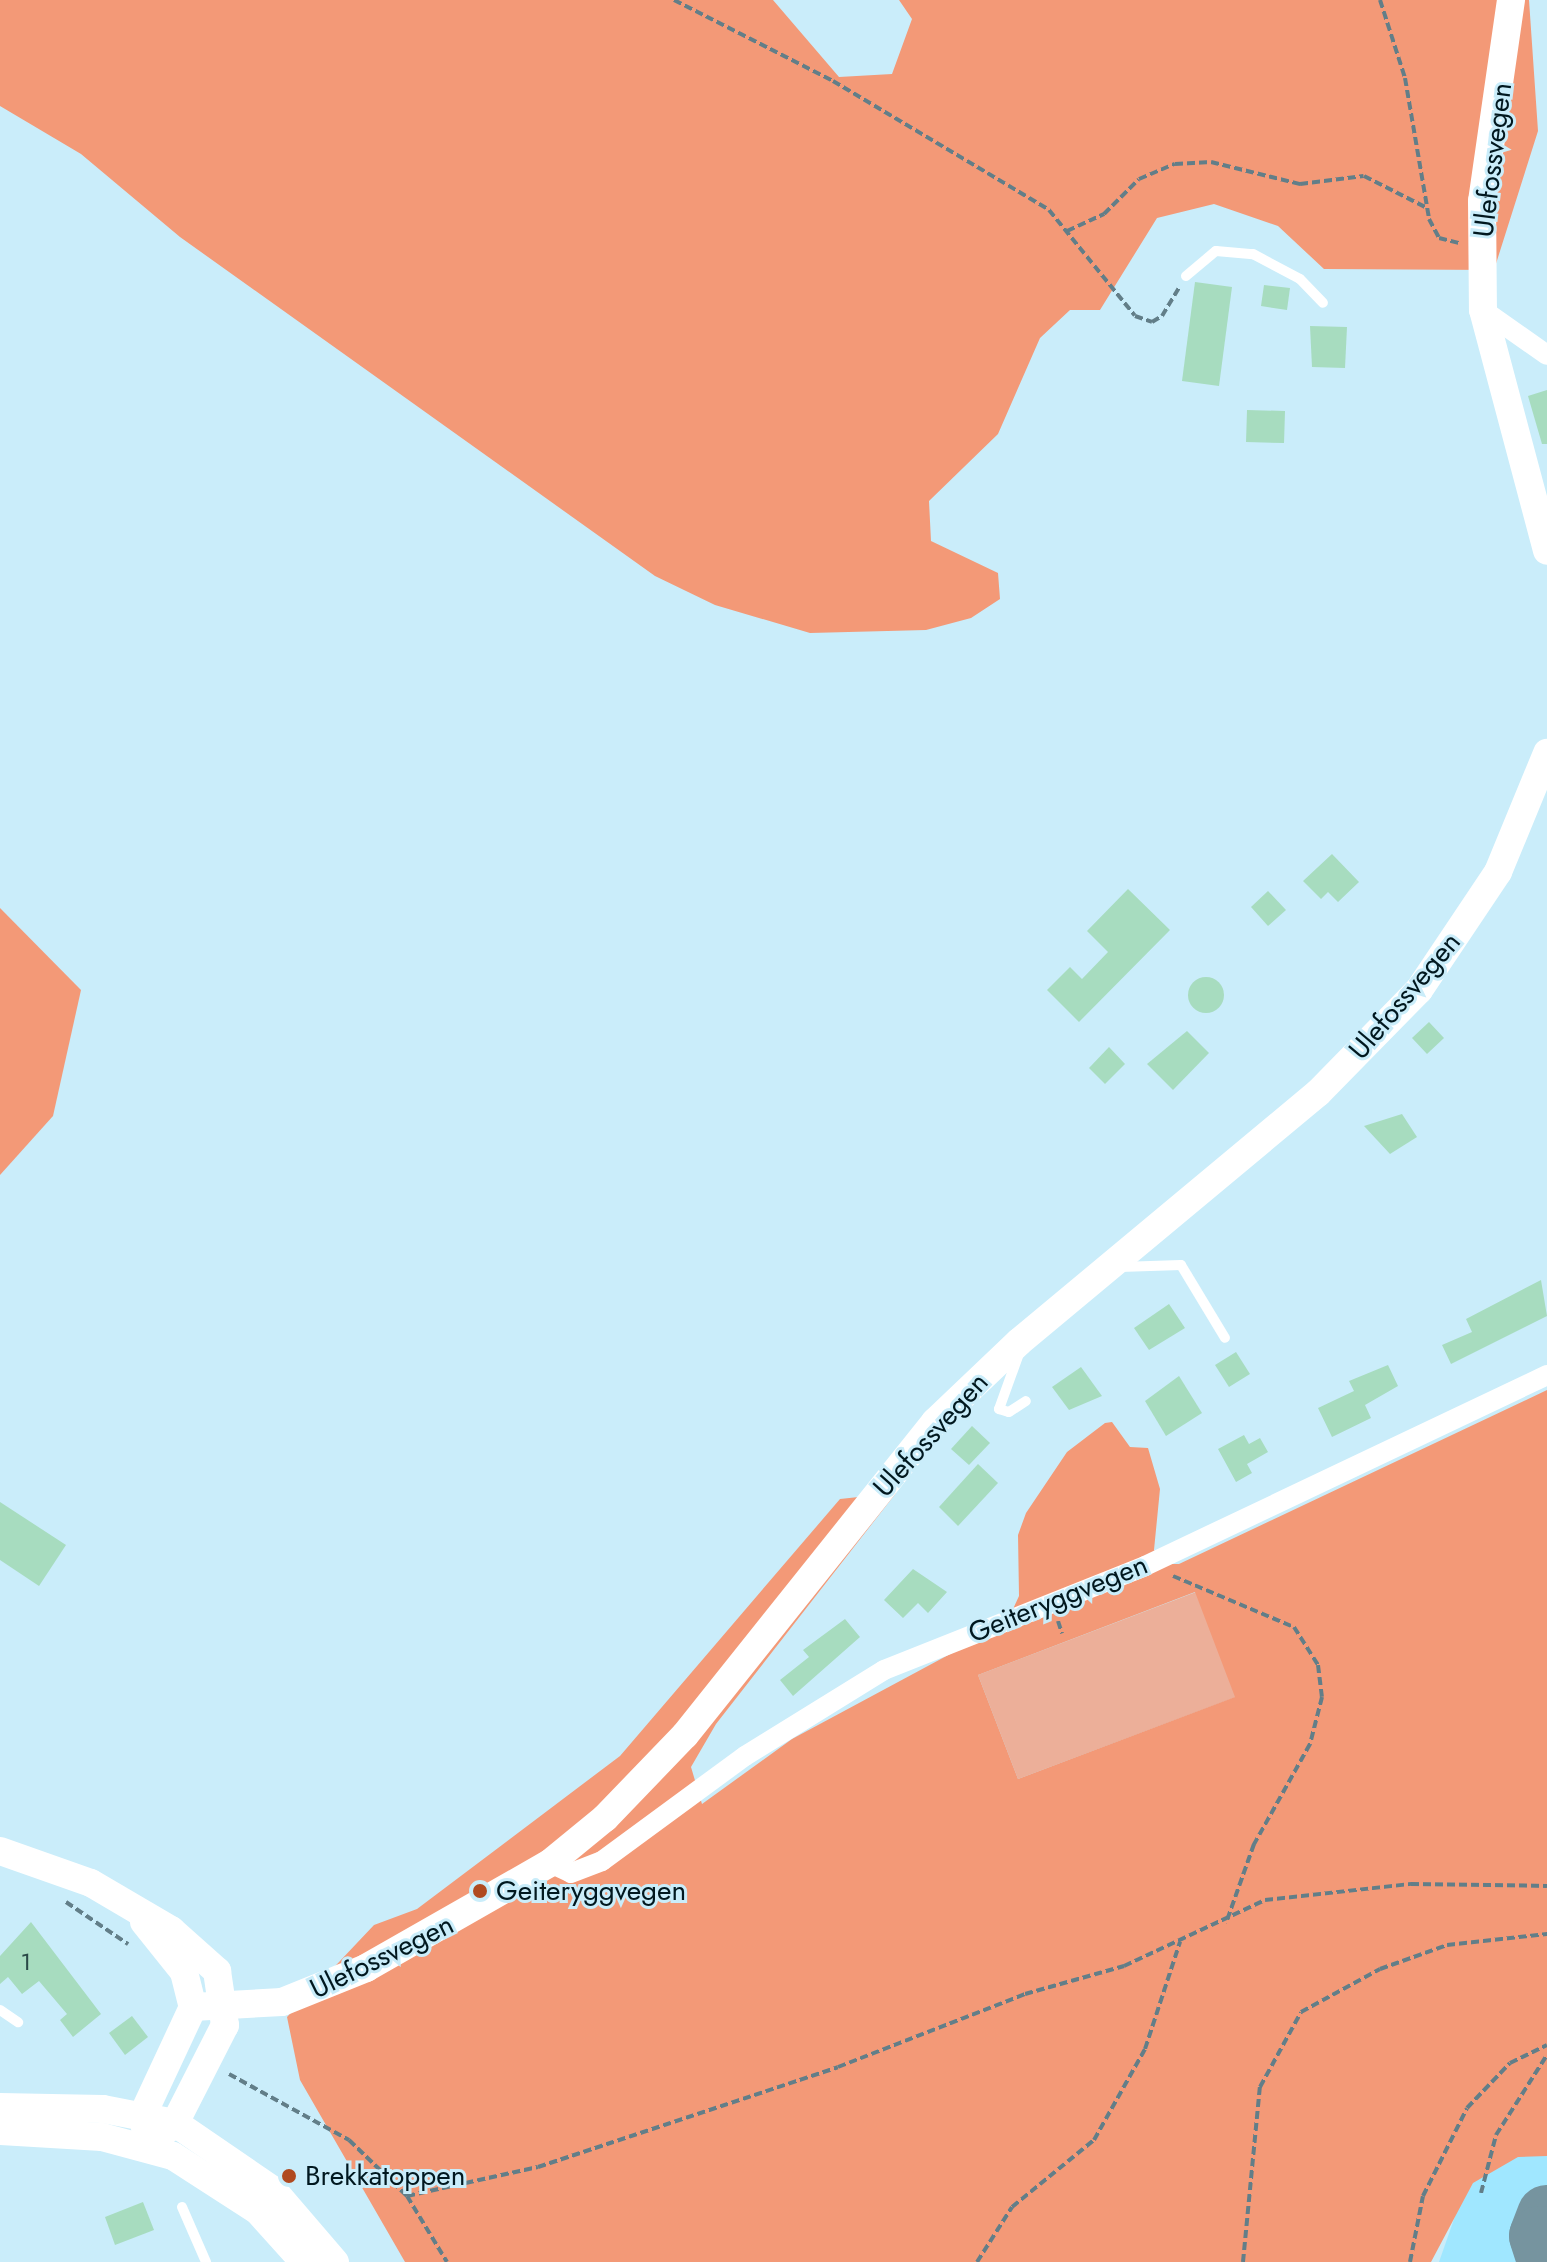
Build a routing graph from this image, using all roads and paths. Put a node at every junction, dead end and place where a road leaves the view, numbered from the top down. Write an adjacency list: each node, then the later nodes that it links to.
1 (674, 0): 5 (path)
2 (1380, 0): 4 (path)
3 (1511, 0): 6 (street, Ulefossvegen)
4 (1427, 208): 5 (path); 6 (path)
5 (1067, 231): 7 (path)
6 (1482, 245): 9 (street, Ulefossvegen)
7 (1186, 276): 8 (lane)
8 (1323, 303)
9 (1483, 310): 10 (street); 11 (street, Ulefossvegen)
10 (1547, 355)
11 (1547, 551)
12 (1547, 753): 13 (street, Ulefossvegen)
13 (1110, 1266): 14 (lane); 15 (street, Ulefossvegen)
14 (1225, 1338)
15 (1019, 1342): 17 (lane); 20 (street, Ulefossvegen)
16 (1547, 1375): 18 (street, Geiteryggvegen)
17 (1026, 1401)
18 (1145, 1566): 20 (street, Geiteryggvegen); 24 (path)
19 (0, 1851): 23 (street)
20 (550, 1863): 29 (street, Ulefossvegen)
21 (1547, 1886): 24 (path)
22 (55, 1897): 27 (path)
23 (139, 1914): 28 (street); 29 (street)
24 (1226, 1923): 26 (path)
25 (1547, 1934): 48 (path)
26 (1180, 1942): 41 (path); 47 (path)
27 (133, 1948)
28 (193, 2007): 29 (street, Ulefossvegen); 36 (street)
29 (228, 2009): 37 (street)
30 (0, 2010): 31 (lane)
31 (18, 2022)
32 (1547, 2045): 49 (path)
33 (1547, 2055): 40 (path)
34 (221, 2062): 41 (path)
35 (0, 2107): 36 (street)
36 (143, 2114): 37 (street); 39 (street)
37 (175, 2123): 39 (street); 45 (street)
38 (0, 2131): 39 (street)
39 (147, 2146): 44 (street)
40 (1481, 2193)
41 (407, 2196): 46 (path)
42 (182, 2207): 43 (lane)
43 (206, 2262)
44 (304, 2262)
45 (335, 2262)
46 (447, 2262)
47 (977, 2262)
48 (1243, 2262)
49 (1410, 2262)

